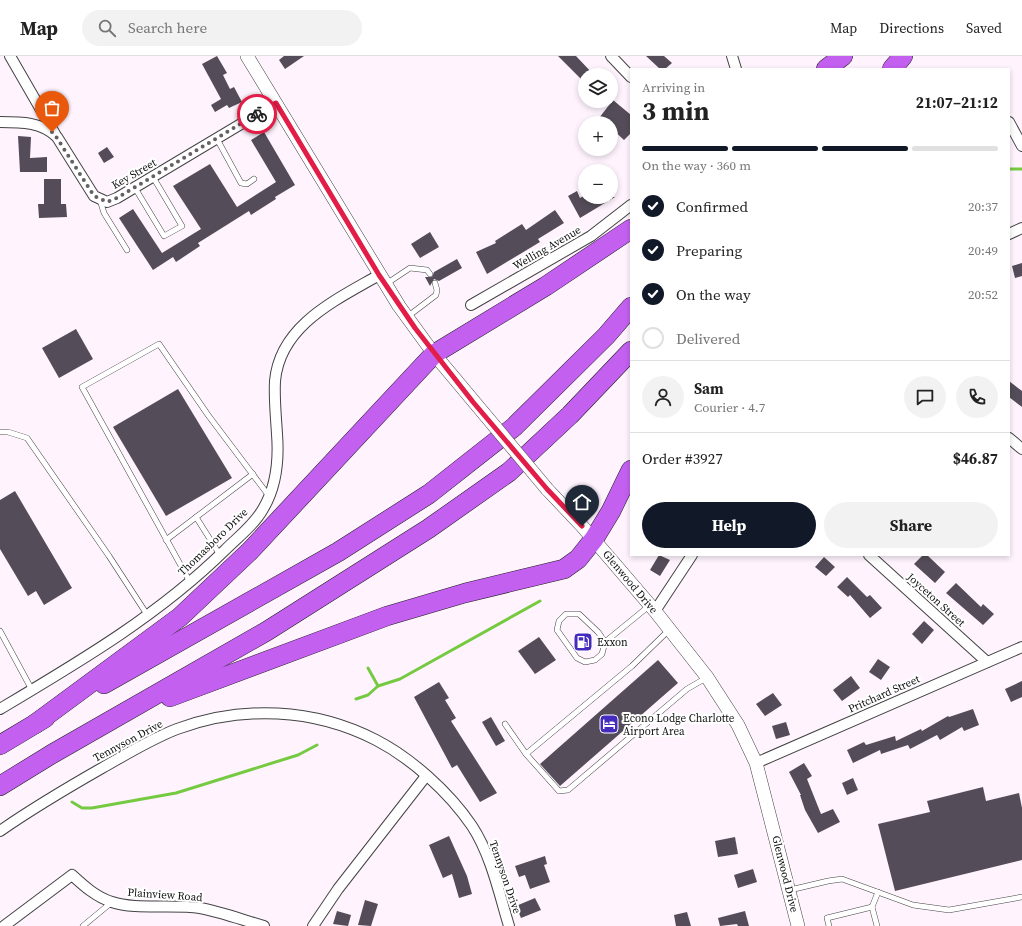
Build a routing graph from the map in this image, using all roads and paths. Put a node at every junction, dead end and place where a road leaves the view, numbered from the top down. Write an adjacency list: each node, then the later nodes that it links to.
1 (10, 56): 16 (street)
2 (247, 56): 13 (street, Glenwood Drive)
3 (611, 56): 12 (street)
4 (732, 56): 8 (street)
5 (843, 56): 9 (highway)
6 (855, 56): 10 (highway)
7 (903, 56): 11 (highway)
8 (736, 68)
9 (827, 68)
10 (844, 68)
11 (893, 68)
12 (630, 75)
13 (276, 103): 17 (street, Key Street); 29 (street, Glenwood Drive)
14 (0, 122): 16 (street)
15 (1010, 124): 18 (street)
16 (57, 138): 22 (street)
17 (217, 139): 19 (street, Key Street); 20 (lane)
18 (1022, 146)
19 (153, 177): 21 (street, Key Street); 21 (lane)
20 (254, 179)
21 (135, 188): 22 (street, Key Street)
22 (100, 200): 27 (lane)
23 (630, 206): 31 (street, Welling Avenue)
24 (1022, 228): 26 (street)
25 (630, 230): 35 (highway)
26 (1010, 234)
27 (127, 250)
28 (430, 274): 29 (lane)
29 (382, 280): 33 (street, Glenwood Drive); 41 (street, Thomasboro Drive)
30 (435, 283): 33 (lane)
31 (471, 305)
32 (630, 308): 60 (highway)
33 (407, 317): 35 (street, Glenwood Drive)
34 (630, 352): 59 (highway)
35 (434, 354): 43 (street, Glenwood Drive, bridge); 60 (highway)
36 (0, 432): 50 (lane)
37 (1010, 439): 38 (street)
38 (1022, 449)
39 (630, 472): 43 (highway)
40 (253, 474): 41 (lane); 42 (lane); 44 (lane)
41 (269, 496): 45 (street, Thomasboro Drive)
42 (196, 517): 44 (lane); 45 (lane)
43 (594, 539): 49 (street, Glenwood Drive); 59 (highway)
44 (166, 540): 48 (lane)
45 (220, 555): 48 (street, Thomasboro Drive)
46 (691, 556): 49 (street)
47 (870, 556): 55 (street, Joyceton Street)
48 (190, 582): 50 (street, Thomasboro Drive)
49 (653, 608): 51 (street, Glenwood Drive); 53 (lane)
50 (148, 616): 57 (street, Thomasboro Drive)
51 (669, 630): 56 (street, Glenwood Drive); 63 (lane)
52 (0, 631): 57 (lane)
53 (605, 642): 53 (lane)
54 (1022, 648): 55 (street, Pritchard Street)
55 (987, 662): 64 (street, Pritchard Street)
56 (707, 677): 63 (lane); 64 (street, Glenwood Drive)
57 (32, 690): 58 (street, Thomasboro Drive)
58 (0, 709)
59 (117, 717): 66 (highway)
60 (34, 724): 62 (highway)
61 (505, 724): 63 (lane)
62 (0, 745)
63 (526, 754)
64 (756, 763): 68 (street, Glenwood Drive)
65 (426, 776): 67 (street, Tennyson Drive); 76 (street); 77 (street, Tennyson Drive)
66 (0, 786)
67 (0, 831)
68 (790, 890): 69 (lane); 78 (street, Glenwood Drive)
69 (878, 892): 70 (lane); 72 (lane)
70 (1022, 898)
71 (112, 902): 73 (street, Plainview Road); 74 (lane); 75 (street, Plainview Road)
72 (872, 907): 79 (lane); 80 (lane)
73 (6, 925)
74 (83, 926)
75 (264, 926)
76 (313, 926)
77 (509, 926)
78 (798, 926)
79 (829, 926)
80 (877, 926)

